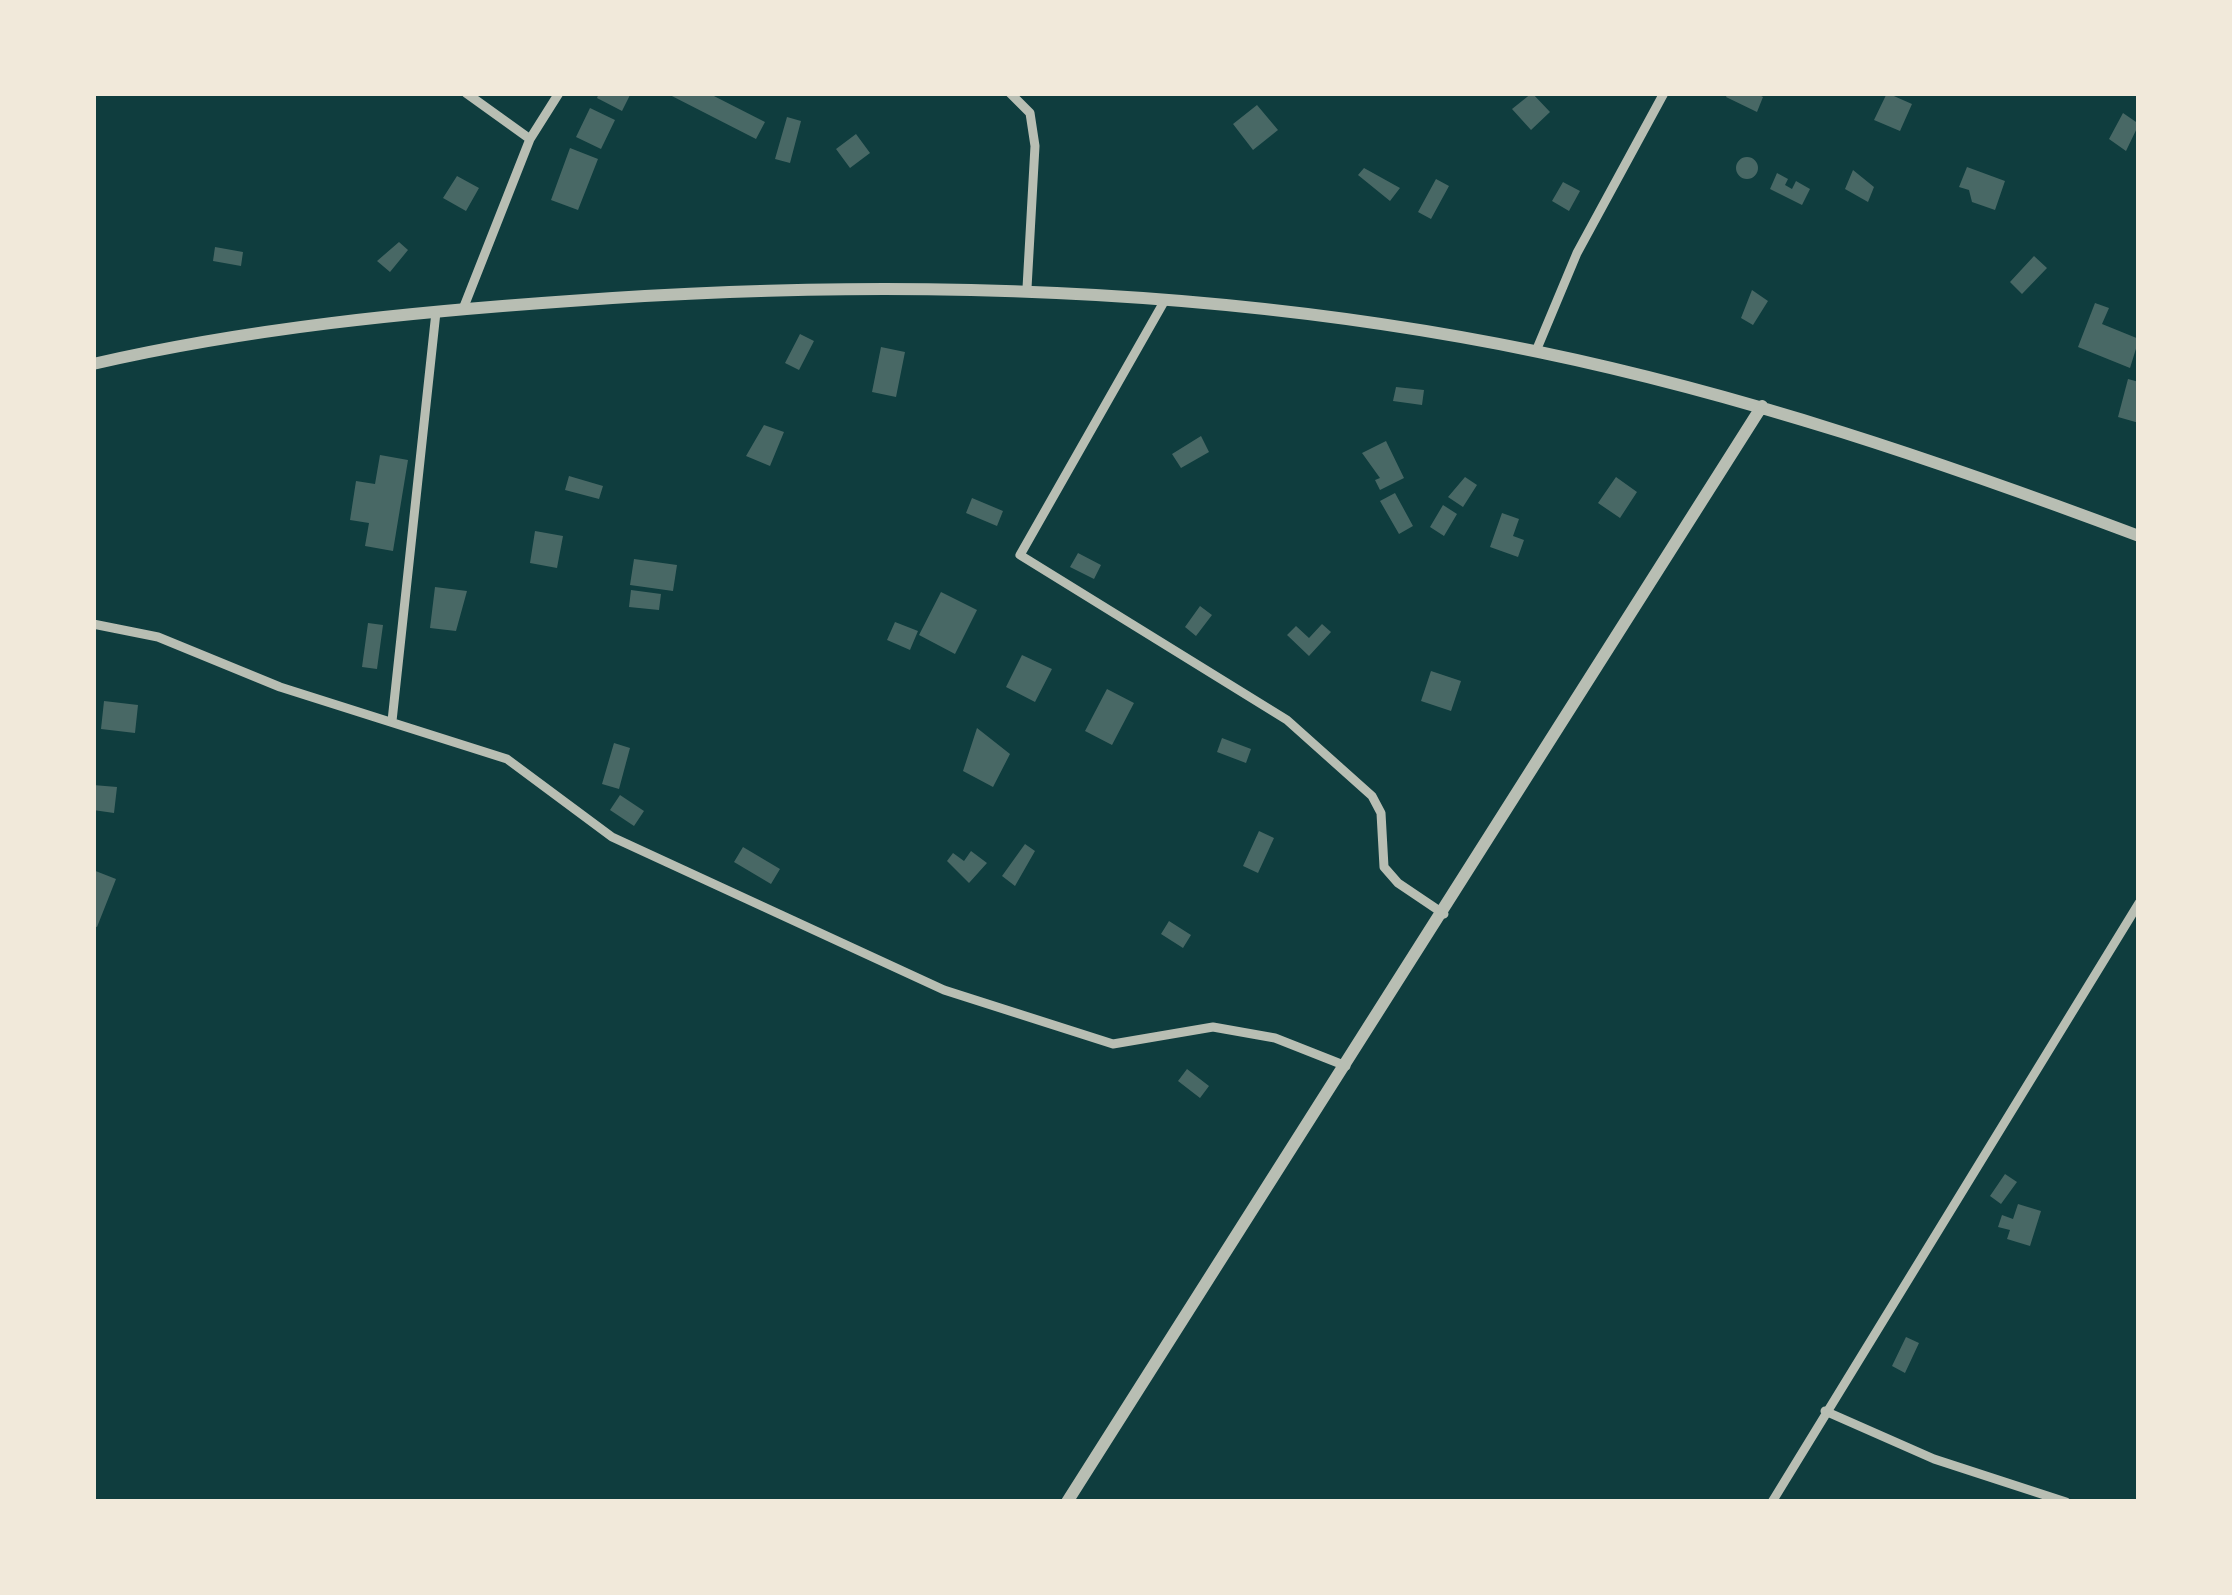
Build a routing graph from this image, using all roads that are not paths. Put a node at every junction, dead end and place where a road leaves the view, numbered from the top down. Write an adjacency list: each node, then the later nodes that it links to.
1 (466, 93): 5 (street)
2 (559, 93): 5 (street)
3 (1010, 93): 6 (street)
4 (1664, 93): 10 (street)
5 (530, 139): 8 (street)
6 (1028, 288): 7 (street); 8 (street)
7 (1165, 300): 10 (street); 17 (street)
8 (463, 309): 9 (street)
9 (436, 312): 11 (street); 15 (street)
10 (1536, 351): 12 (street)
11 (93, 364)
12 (1762, 406): 13 (street); 17 (street)
13 (2139, 536)
14 (93, 624): 15 (street)
15 (392, 721): 18 (street)
16 (2139, 903): 19 (street)
17 (1444, 914): 18 (street)
18 (1346, 1066): 20 (street)
19 (1825, 1411): 21 (street); 22 (street)
20 (1067, 1502)
21 (1772, 1502)
22 (2066, 1502)

